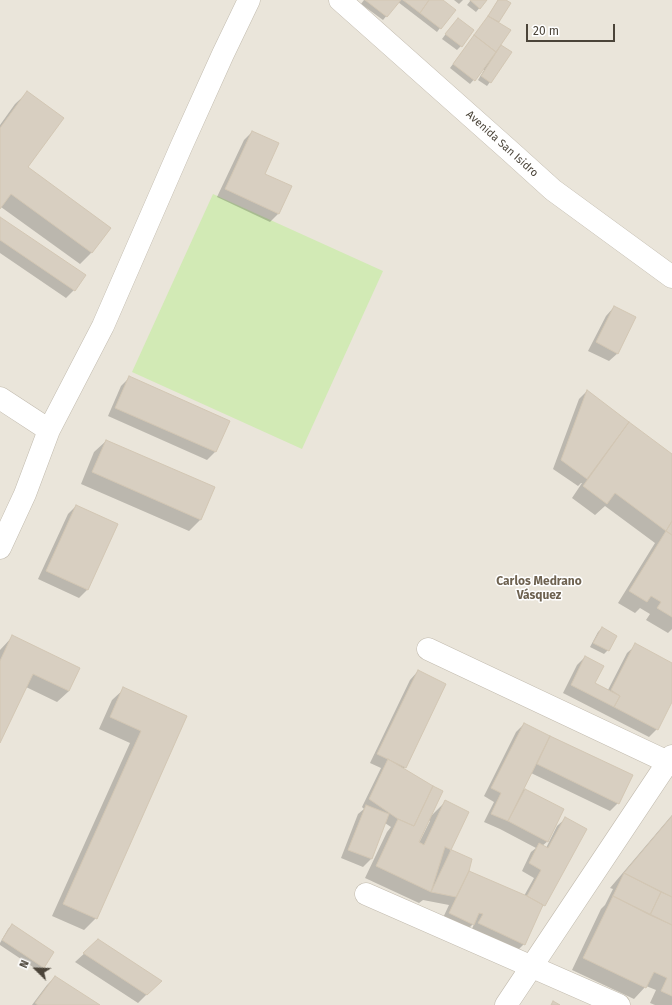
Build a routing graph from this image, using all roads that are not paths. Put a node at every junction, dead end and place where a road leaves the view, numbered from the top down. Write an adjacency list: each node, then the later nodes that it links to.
1 (249, 0): 5 (street)
2 (340, 0): 3 (street, Avenida San Isidro)
3 (672, 277)
4 (0, 398): 5 (street)
5 (49, 430): 6 (street)
6 (0, 548)
7 (428, 649): 8 (street)
8 (671, 760): 10 (street)
9 (366, 894): 10 (street)
10 (532, 967): 11 (street); 12 (street)
11 (506, 1005)
12 (619, 1005)

